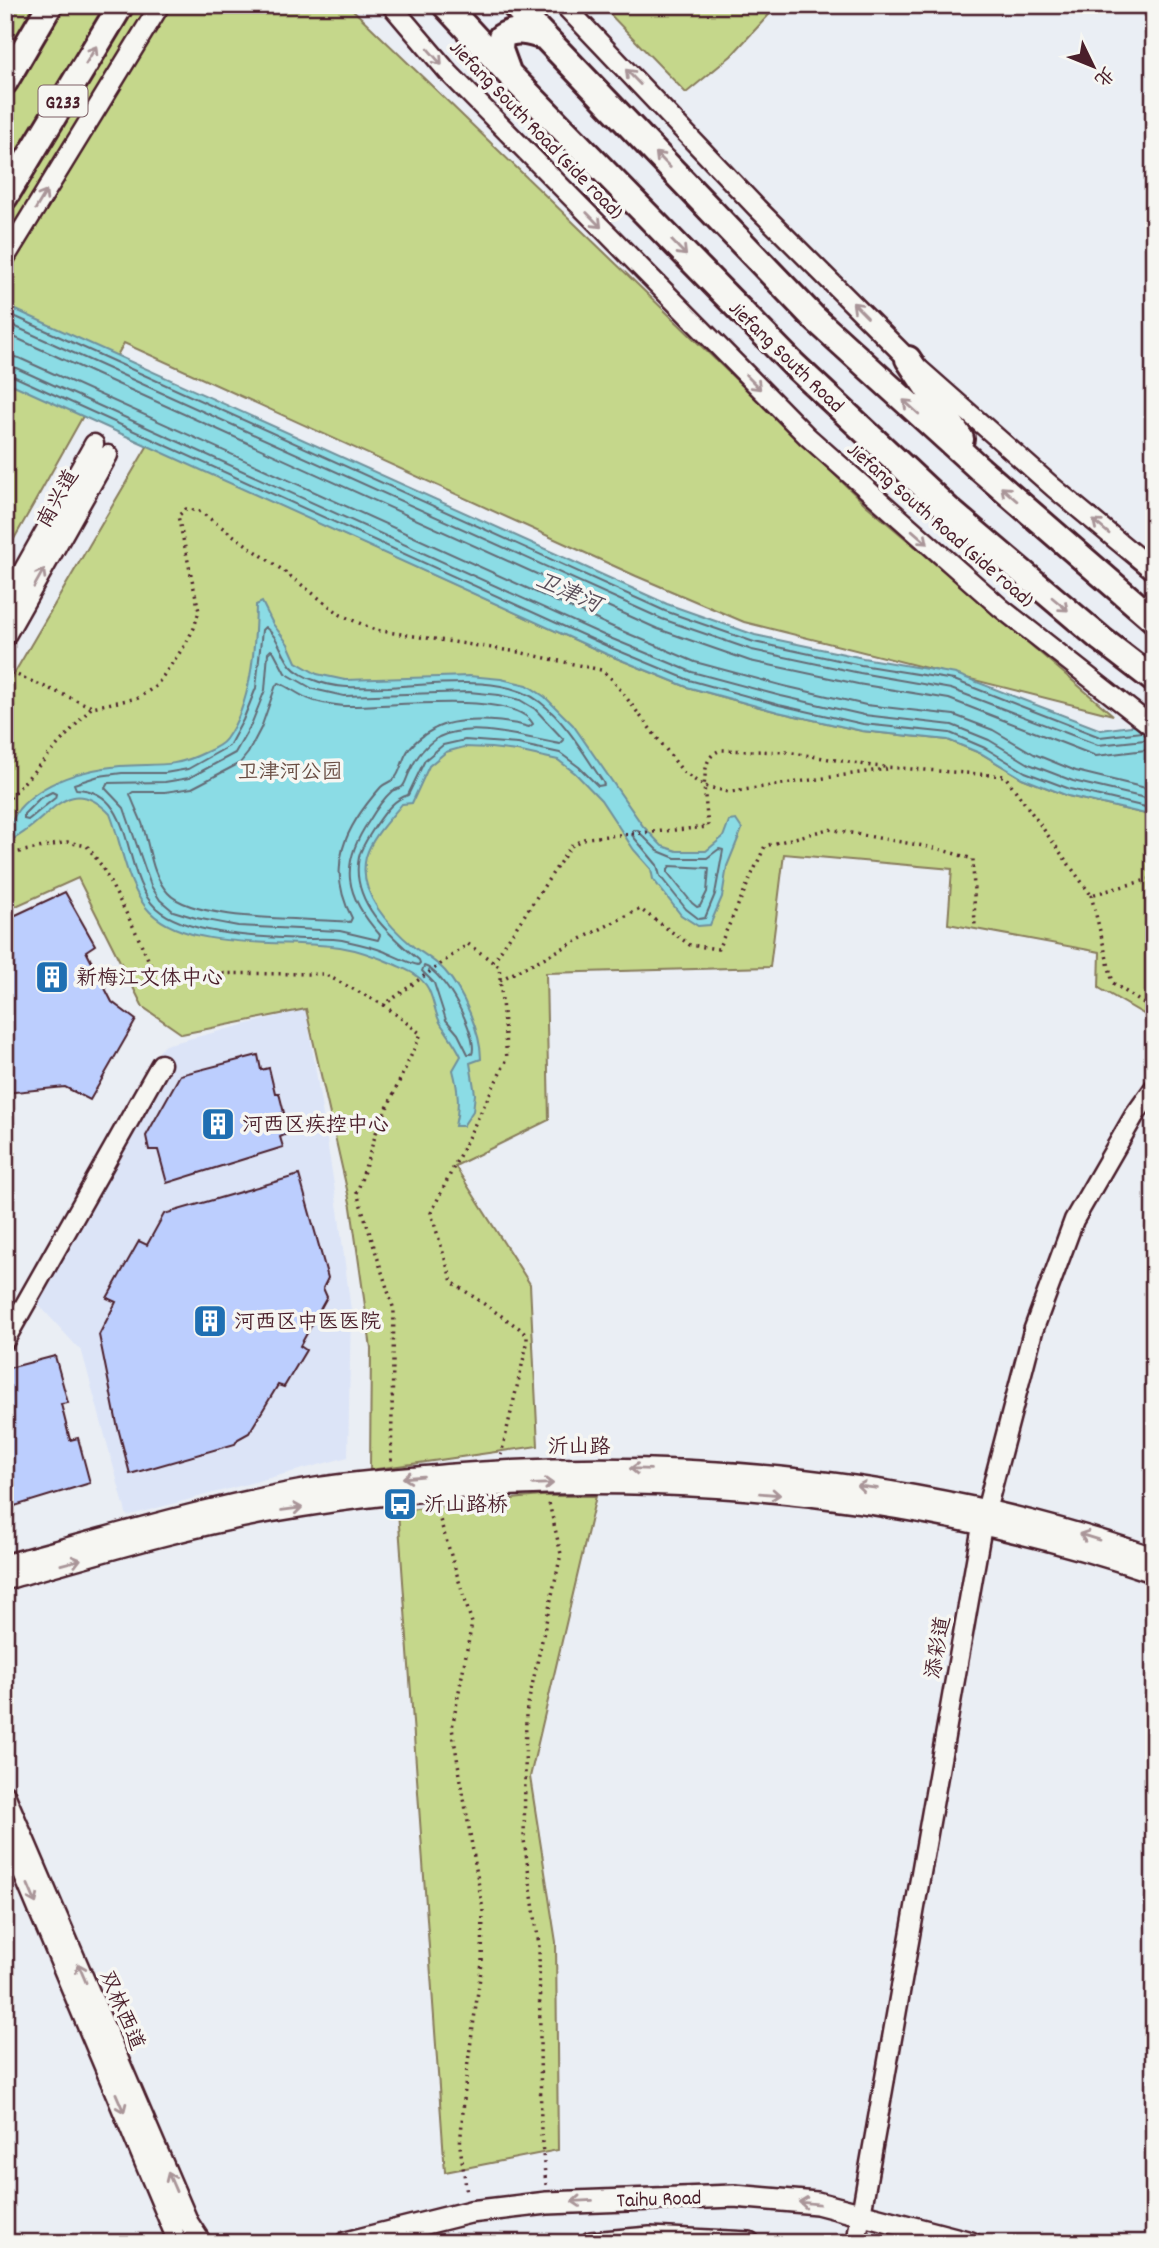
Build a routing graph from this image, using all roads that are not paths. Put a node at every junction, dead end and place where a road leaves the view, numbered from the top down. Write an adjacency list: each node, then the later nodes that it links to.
1 (50, 5): 10 (highway, G233)
2 (121, 5): 11 (highway, G233, one-way to 2)
3 (160, 5): 12 (street, one-way to 3)
4 (391, 5): 20 (street, Jiefang South Road (side road), one-way to 20)
5 (445, 5): 9 (highway, Jiefang South Road)
6 (514, 5): 8 (highway)
7 (565, 5): 13 (street, one-way to 7)
8 (545, 37): 9 (highway); 14 (highway, one-way to 8)
9 (508, 74): 19 (highway, Jiefang South Road, one-way to 19)
10 (5, 82)
11 (5, 197)
12 (5, 258)
13 (908, 359): 14 (highway); 15 (street, one-way to 13)
14 (980, 469): 17 (highway, one-way to 14)
15 (1154, 570)
16 (5, 603): 18 (street, 南兴道, one-way to 16)
17 (1154, 620)
18 (5, 637)
19 (1154, 680)
20 (1154, 728)
21 (161, 1064): 23 (street)
22 (1154, 1088): 24 (street, 添彩道)
23 (5, 1340)
24 (984, 1517): 25 (street, 沂山路, one-way to 24); 26 (street, 沂山路, one-way to 26); 27 (street, 沂山路); 28 (street, 沂山路, one-way to 24); 31 (street, 添彩道)
25 (1154, 1558)
26 (5, 1564)
27 (1154, 1573)
28 (5, 1580)
29 (5, 1794): 33 (street, 双林西道, one-way to 29)
30 (5, 1831): 32 (street, 双林西道, one-way to 32)
31 (861, 2213): 34 (main road, Taihu Road, one-way to 34); 37 (street, 添彩道); 38 (main road, Taihu Road)
32 (176, 2243)
33 (202, 2243)
34 (346, 2243)
35 (591, 2243): 36 (main road, Taihu Road)
36 (748, 2243)
37 (856, 2243)
38 (971, 2243)

